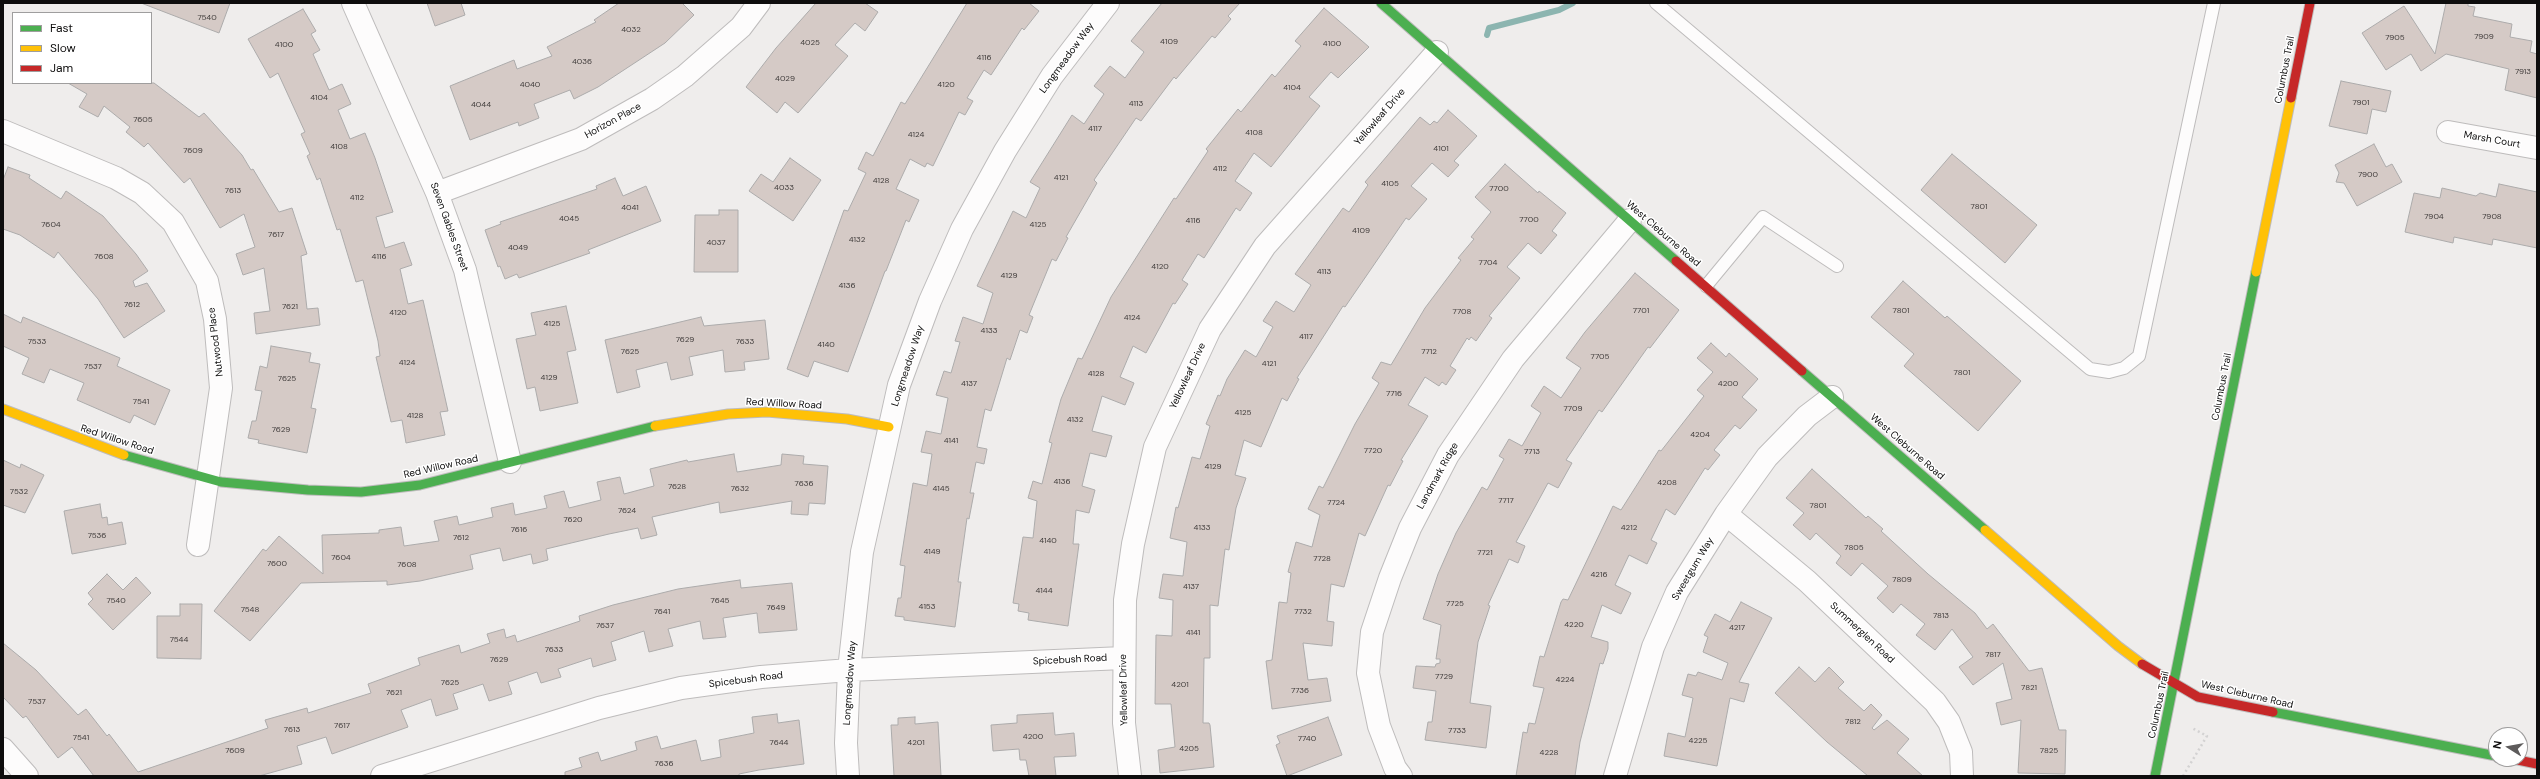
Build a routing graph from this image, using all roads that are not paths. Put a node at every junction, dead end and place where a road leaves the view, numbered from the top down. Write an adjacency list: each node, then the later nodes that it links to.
1 (353, 3): 12 (street, Seven Gables Street)
2 (760, 3): 12 (street, Horizon Place)
3 (1108, 3): 18 (street, Longmeadow Way)
4 (1381, 3): 8 (street, West Cleburne Road)
5 (1656, 3): 6 (lane)
6 (2214, 3)
7 (2310, 3): 25 (street, Columbus Trail)
8 (1437, 52): 13 (street, West Cleburne Road); 23 (street, Yellowleaf Drive)
9 (3, 131): 20 (street, Nutwood Place)
10 (2448, 132): 11 (street, Marsh Court)
11 (2537, 148)
12 (438, 193): 19 (street, Seven Gables Street)
13 (1630, 220): 15 (street, West Cleburne Road); 32 (street, Landmark Ridge)
14 (1837, 266): 15 (lane)
15 (1706, 286): 16 (street, West Cleburne Road)
16 (1832, 397): 21 (street, Sweetgum Way); 25 (street, West Cleburne Road)
17 (3, 409): 20 (street, Red Willow Road)
18 (889, 427): 19 (street, Red Willow Road); 24 (street, Longmeadow Way)
19 (510, 462): 20 (street, Red Willow Road)
20 (209, 478): 22 (street, Nutwood Place)
21 (1726, 514): 33 (street, Sweetgum Way); 34 (street, Summerglen Road)
22 (198, 545)
23 (1123, 658): 24 (street, Spicebush Road); 31 (street, Yellowleaf Drive)
24 (849, 670): 29 (street, Spicebush Road); 30 (street, Longmeadow Way)
25 (2175, 682): 27 (street, West Cleburne Road); 35 (street, Columbus Trail)
26 (3, 749): 28 (street)
27 (2488, 754)
28 (27, 776)
29 (382, 776)
30 (848, 776)
31 (1130, 776)
32 (1401, 776)
33 (1615, 776)
34 (1962, 776)
35 (2155, 776)

